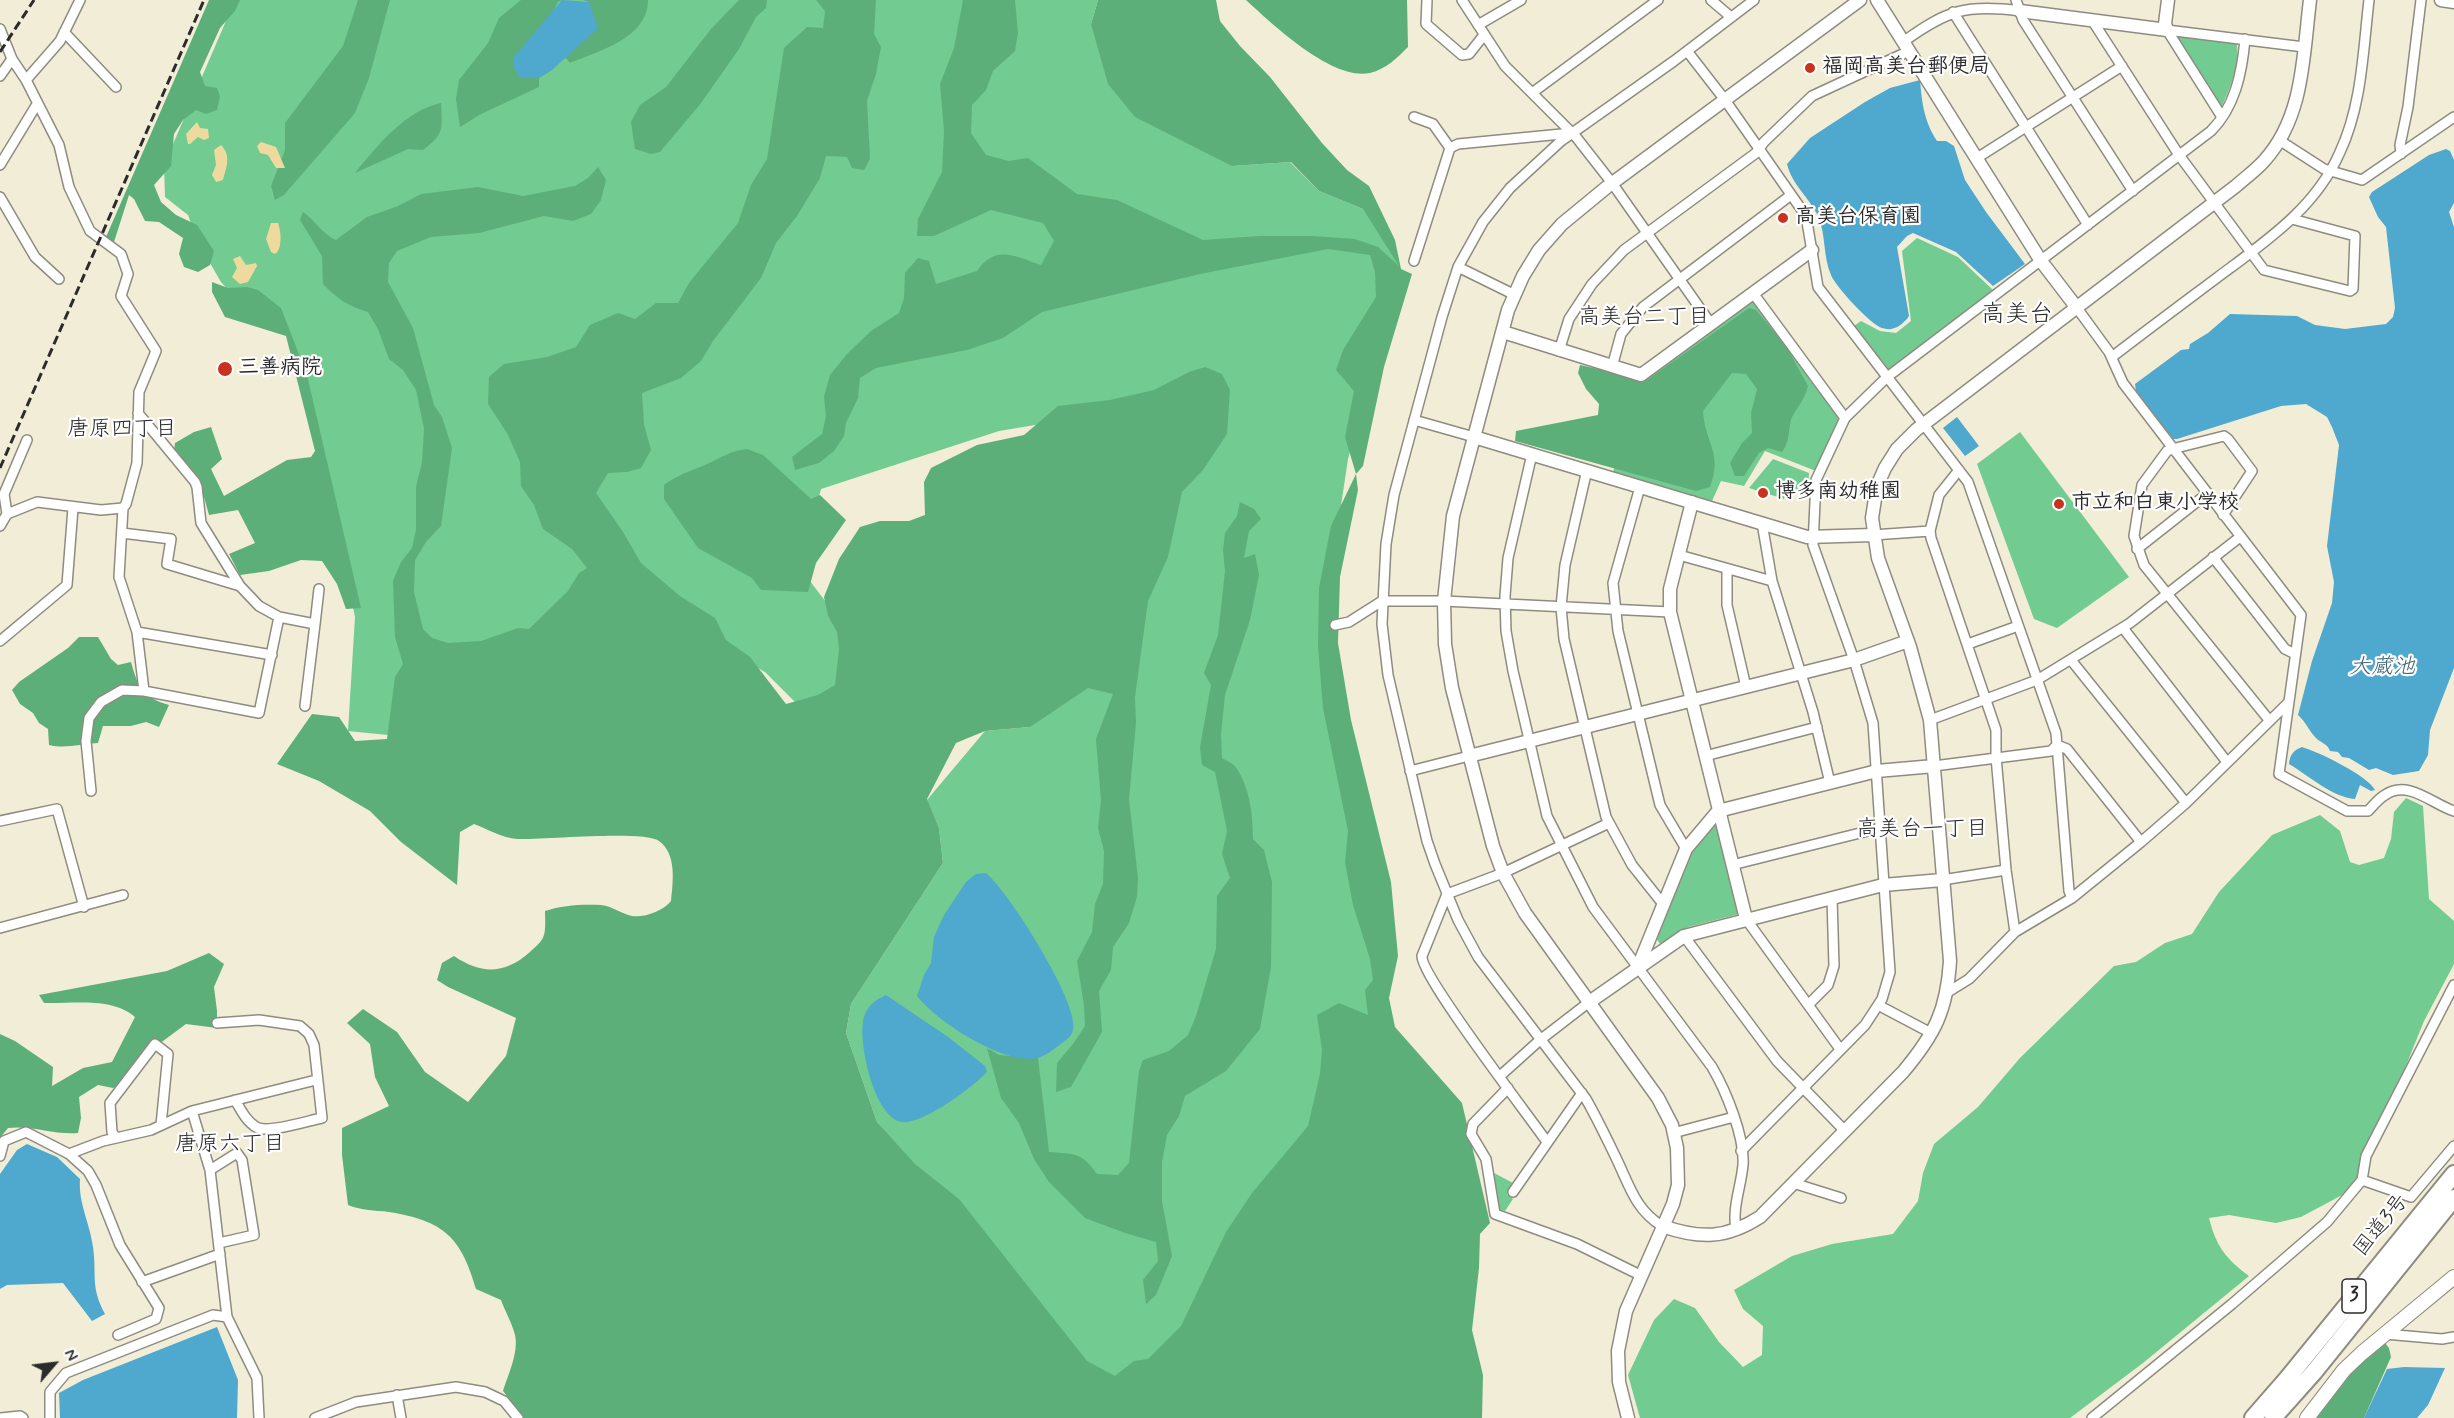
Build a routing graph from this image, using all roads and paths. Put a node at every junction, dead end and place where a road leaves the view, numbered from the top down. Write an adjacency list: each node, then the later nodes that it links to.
1 (80, 0): 23 (street)
2 (1427, 0): 24 (street)
3 (1462, 0): 20 (street)
4 (1521, 0): 20 (street)
5 (1658, 0): 34 (street)
6 (1712, 0): 18 (street)
7 (1754, 0): 18 (street)
8 (1860, 0): 36 (street)
9 (1877, 0): 26 (street)
10 (2168, 0): 22 (street)
11 (2310, 0): 27 (street)
12 (2369, 0): 50 (street)
13 (2421, 0): 46 (street)
14 (2441, 0): 15 (street)
15 (2454, 2)
16 (2018, 6): 17 (street); 19 (street); 35 (street)
17 (1953, 12): 26 (street); 41 (street)
18 (1731, 17): 28 (street)
19 (2092, 20): 22 (street); 30 (street)
20 (1478, 25): 24 (street)
21 (0, 28): 29 (street)
22 (2167, 30): 25 (street); 39 (street)
23 (64, 32): 32 (street); 33 (street)
24 (1484, 35): 34 (street)
25 (2245, 39): 27 (street); 39 (street)
26 (1906, 46): 45 (street); 48 (street)
27 (2304, 47): 43 (street)
28 (1687, 51): 36 (street); 42 (street)
29 (12, 58): 31 (street); 32 (street)
30 (2122, 66): 35 (street); 47 (street)
31 (0, 76)
32 (26, 80): 37 (street)
33 (116, 87)
34 (1532, 93): 42 (street)
35 (2073, 97): 41 (street); 52 (street)
36 (1725, 100): 45 (street); 51 (street)
37 (37, 104): 49 (street); 75 (street)
38 (1414, 117): 44 (street)
39 (2222, 117): 47 (street)
40 (2454, 117): 46 (street)
41 (2025, 127): 48 (street); 57 (street)
42 (1572, 133): 44 (street); 51 (street); 63 (street)
43 (2279, 140): 50 (street); 55 (street)
44 (1450, 148): 61 (street)
45 (1759, 149): 53 (street); 58 (street)
46 (2402, 154): 50 (street)
47 (2179, 156): 52 (street); 55 (street)
48 (1977, 158): 62 (street)
49 (0, 165)
50 (2329, 172): 56 (street)
51 (1612, 183): 58 (street); 67 (street)
52 (2133, 191): 57 (street)
53 (1791, 195): 59 (street); 65 (street)
54 (0, 197): 64 (street)
55 (2214, 203): 60 (street); 68 (street)
56 (2292, 219): 60 (street); 60 (street)
57 (2088, 225): 62 (street)
58 (1647, 233): 65 (street); 71 (street)
59 (1812, 250): 66 (street); 74 (street)
60 (2251, 252): 72 (street)
61 (1414, 261)
62 (2041, 261): 68 (street); 74 (street)
63 (1458, 267): 67 (street); 77 (street)
64 (59, 279)
65 (1679, 279): 69 (street); 73 (street)
66 (1753, 293): 69 (street); 76 (street)
67 (1515, 295): 70 (street)
68 (2077, 308): 72 (street); 78 (street)
69 (1711, 324): 73 (street)
70 (1503, 332): 71 (street); 79 (street)
71 (1559, 351): 73 (street)
72 (2112, 357): 81 (street)
73 (1612, 367)
74 (1886, 378): 76 (street); 78 (street)
75 (138, 413): 89 (street); 104 (street)
76 (1845, 418): 97 (street)
77 (1414, 420): 79 (street); 107 (street)
78 (1923, 425): 83 (street); 96 (street)
79 (1474, 437): 82 (street); 108 (street)
80 (27, 440): 90 (street)
81 (2172, 448): 86 (street); 91 (street); 99 (street)
82 (1532, 454): 84 (street); 109 (street)
83 (1959, 470): 94 (street); 116 (street)
84 (1587, 471): 85 (street); 110 (street)
85 (1640, 486): 87 (street); 111 (street)
86 (2208, 493): 91 (street); 99 (street)
87 (1692, 502): 92 (street); 100 (street)
88 (73, 508): 89 (street); 90 (street); 119 (street)
89 (123, 508): 95 (street)
90 (7, 514): 93 (street)
91 (2223, 515): 98 (street)
92 (1762, 524): 97 (street); 103 (street)
93 (0, 526)
94 (1930, 531): 96 (street); 121 (street)
95 (122, 533): 104 (street); 118 (street)
96 (1873, 535): 97 (street); 120 (street)
97 (1813, 537): 124 (street)
98 (2240, 537): 101 (street); 122 (street)
99 (2137, 549): 106 (street)
100 (1679, 555): 102 (street); 112 (street)
101 (2213, 557): 106 (street); 122 (street)
102 (1727, 570): 103 (street); 128 (street)
103 (1772, 581): 126 (street)
104 (240, 586): 113 (street)
105 (319, 589): 114 (street)
106 (2167, 594): 117 (street); 136 (street)
107 (1382, 601): 108 (street); 115 (street); 146 (street)
108 (1443, 601): 109 (street); 141 (street)
109 (1505, 604): 110 (street); 139 (street)
110 (1561, 607): 111 (street); 137 (street)
111 (1616, 609): 112 (street); 134 (street)
112 (1670, 612): 131 (street)
113 (279, 617): 114 (street); 123 (street)
114 (315, 624): 133 (street)
115 (1335, 625)
116 (2018, 626): 121 (street); 127 (street)
117 (2123, 628): 125 (street); 144 (street)
118 (137, 632): 123 (street); 129 (street)
119 (0, 641)
120 (1908, 641): 124 (street); 135 (street)
121 (1968, 644): 130 (street)
122 (2295, 654): 132 (street)
123 (272, 655): 129 (street)
124 (1854, 660): 126 (street); 147 (street)
125 (2071, 660): 127 (street); 150 (street)
126 (1801, 673): 128 (street); 138 (street)
127 (2037, 680): 130 (street); 140 (street)
128 (1746, 687): 131 (street)
129 (144, 691): 149 (street)
130 (1986, 699): 135 (street); 143 (street)
131 (1691, 700): 134 (street); 142 (street)
132 (2289, 702): 136 (street); 152 (street)
133 (305, 706)
134 (1637, 714): 137 (street); 158 (street)
135 (1930, 720): 145 (street)
136 (2269, 720): 144 (street)
137 (1584, 727): 139 (street); 154 (street)
138 (1817, 727): 142 (street); 148 (street)
139 (1530, 740): 141 (street); 157 (street)
140 (2057, 745): 143 (street); 156 (street); 167 (street)
141 (1469, 756): 146 (street); 161 (street)
142 (1705, 756): 151 (street)
143 (1996, 757): 145 (street); 160 (street)
144 (2227, 762): 150 (street)
145 (1934, 766): 147 (street); 162 (street)
146 (1410, 771): 164 (street)
147 (1877, 771): 148 (street); 155 (street)
148 (1830, 783): 151 (street)
149 (91, 791)
150 (2186, 803): 156 (street)
151 (1718, 811): 158 (street); 159 (street)
152 (2454, 811)
153 (0, 821): 169 (street)
154 (1609, 823): 157 (street); 168 (street)
155 (1880, 828): 159 (street); 163 (street)
156 (2141, 842): 167 (street)
157 (1561, 844): 161 (street); 174 (street)
158 (1686, 849): 168 (street)
159 (1732, 866): 170 (street)
160 (2006, 870): 162 (street); 172 (street)
161 (1503, 873): 164 (street); 177 (street)
162 (1942, 880): 163 (street); 176 (street)
163 (1883, 885): 166 (street); 179 (street)
164 (1447, 894): 182 (street); 184 (street)
165 (123, 895): 169 (street)
166 (1832, 898): 170 (street); 178 (street)
167 (2072, 898): 172 (street)
168 (1663, 904): 174 (street)
169 (84, 907): 171 (street)
170 (1746, 919): 173 (street); 178 (street)
171 (0, 928)
172 (2015, 932): 176 (street)
173 (1684, 936): 174 (street); 187 (street)
174 (1638, 967): 177 (street); 191 (street)
175 (2454, 985): 204 (street)
176 (1948, 992): 181 (street)
177 (1588, 1003): 182 (street); 194 (street)
178 (1808, 1005): 183 (street)
179 (1878, 1005): 181 (street); 183 (street)
180 (217, 1023): 185 (street)
181 (1931, 1033): 193 (street)
182 (1540, 1040): 184 (street); 188 (street)
183 (1840, 1049): 187 (street)
184 (1500, 1077): 186 (street)
185 (316, 1080): 189 (street); 189 (street)
186 (1508, 1088): 197 (street); 213 (street)
187 (1803, 1088): 193 (street); 199 (street)
188 (1582, 1094): 197 (street); 209 (street)
189 (235, 1100): 190 (street)
190 (192, 1111): 192 (street); 202 (street)
191 (1734, 1117): 194 (street); 199 (street)
192 (161, 1125): 195 (street); 195 (street)
193 (1845, 1131): 205 (street)
194 (1673, 1133): 209 (street)
195 (116, 1138): 200 (street)
196 (2, 1141): 200 (street); 201 (street)
197 (1547, 1142): 206 (street)
198 (2454, 1146): 204 (street)
199 (1742, 1151): 210 (street)
200 (69, 1154): 215 (street)
201 (0, 1156)
202 (210, 1170): 211 (street); 211 (street)
203 (2454, 1173): 230 (highway, 国道3号 / 3)
204 (2362, 1180): 229 (street)
205 (1793, 1183): 207 (street); 210 (street)
206 (1513, 1192)
207 (1841, 1198)
208 (2454, 1198): 231 (highway, 国道3号 / 3)
209 (1662, 1227): 210 (street); 213 (street)
210 (1736, 1230)
211 (219, 1243): 212 (street)
212 (220, 1254): 215 (street); 216 (street)
213 (1642, 1276): 228 (street)
214 (2454, 1277): 217 (main road)
215 (142, 1282): 218 (street)
216 (228, 1317): 223 (street); 224 (street)
217 (2385, 1334): 219 (street); 232 (main road)
218 (118, 1335)
219 (2454, 1337)
220 (397, 1395): 225 (street); 226 (street); 227 (street)
221 (1, 1418): 222 (street)
222 (23, 1418)
223 (50, 1418)
224 (259, 1418)
225 (315, 1418)
226 (401, 1418)
227 (518, 1418)
228 (1628, 1418)
229 (2092, 1418)
230 (2253, 1418)
231 (2273, 1418)
232 (2307, 1418)

